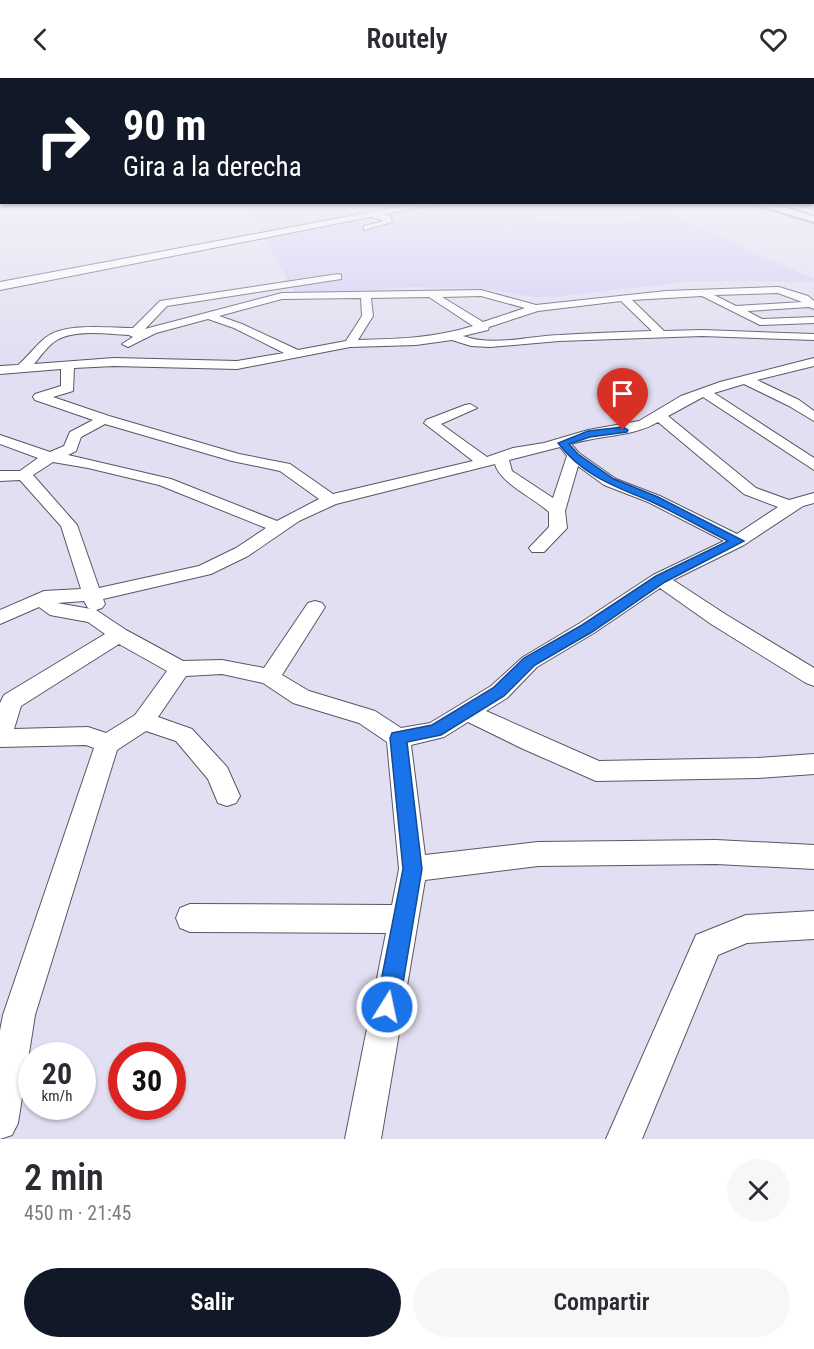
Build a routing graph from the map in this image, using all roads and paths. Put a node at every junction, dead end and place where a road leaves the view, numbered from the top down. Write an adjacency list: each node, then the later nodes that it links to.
1 (180, 252): 5 (main road)
2 (338, 277): 4 (street)
3 (205, 283): 8 (street)
4 (277, 285): 8 (street); 9 (street)
5 (0, 286)
6 (430, 293): 10 (street); 14 (street); 19 (street)
7 (702, 293): 11 (street); 12 (street); 15 (street)
8 (223, 294): 13 (street); 21 (street)
9 (282, 296): 10 (street); 13 (street)
10 (366, 296): 27 (street)
11 (626, 298): 14 (street); 23 (street)
12 (811, 302): 15 (street)
13 (249, 304): 16 (street)
14 (536, 308): 19 (street)
15 (737, 309): 18 (street)
16 (209, 316): 20 (street); 28 (street)
17 (687, 318): 22 (street)
18 (814, 320)
19 (484, 328): 24 (street)
20 (152, 331): 21 (street); 26 (street)
21 (136, 332): 26 (street); 32 (street)
22 (702, 333): 23 (street); 25 (street)
23 (661, 334): 24 (street)
24 (453, 336): 27 (street)
25 (812, 338)
26 (128, 344): 29 (street)
27 (350, 345): 28 (street)
28 (294, 353): 29 (street)
29 (114, 362): 31 (street)
30 (814, 362): 34 (street)
31 (69, 364): 32 (street); 39 (street)
32 (22, 368): 33 (street)
33 (0, 370)
34 (744, 379): 35 (street); 38 (street)
35 (705, 393): 37 (street); 45 (street)
36 (470, 408): 44 (street)
37 (660, 417): 41 (street); 50 (street)
38 (814, 417)
39 (104, 419): 43 (street); 49 (street)
40 (0, 439): 43 (street)
41 (563, 443): 42 (street); 44 (street)
42 (574, 456): 51 (street); 53 (street)
43 (49, 457): 46 (street); 52 (street)
44 (492, 460): 49 (street); 51 (street)
45 (814, 465)
46 (24, 475): 47 (street); 56 (street)
47 (0, 476)
48 (814, 498): 50 (street)
49 (330, 500): 52 (street)
50 (791, 506): 53 (street)
51 (557, 511): 54 (street)
52 (278, 527): 56 (street)
53 (738, 541): 55 (street)
54 (538, 548)
55 (660, 579): 62 (street); 63 (street)
56 (92, 605): 58 (street); 59 (street)
57 (315, 608): 61 (street)
58 (0, 618)
59 (119, 635): 60 (street); 65 (street)
60 (180, 669): 61 (street); 64 (street)
61 (269, 677): 66 (street)
62 (814, 678)
63 (468, 712): 66 (street); 68 (street)
64 (143, 721): 67 (street); 69 (street)
65 (0, 736): 67 (street)
66 (398, 738): 71 (street)
67 (108, 744): 75 (street)
68 (814, 764)
69 (227, 796)
70 (814, 856): 71 (street)
71 (413, 869): 73 (street)
72 (190, 918): 73 (street)
73 (404, 919): 77 (street)
74 (814, 925): 78 (street)
75 (9, 1013): 76 (street)
76 (0, 1123)
77 (363, 1139)
78 (624, 1139)

